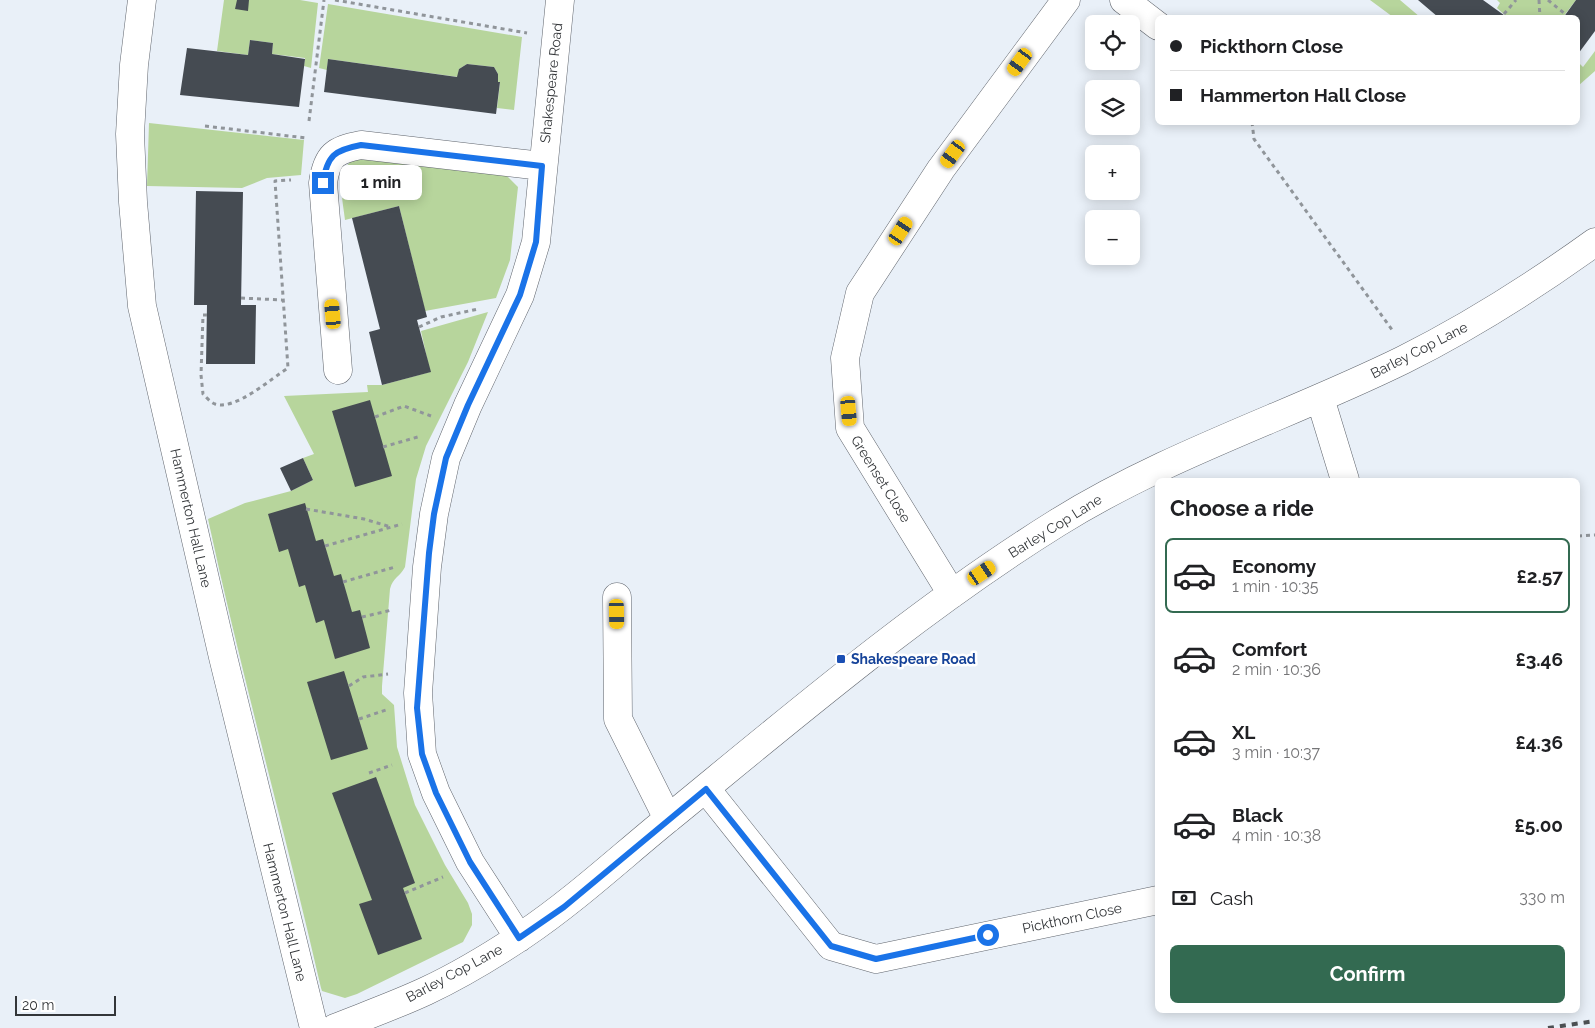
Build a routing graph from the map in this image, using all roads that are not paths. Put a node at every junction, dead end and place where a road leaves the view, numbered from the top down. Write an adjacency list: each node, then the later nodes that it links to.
1 (142, 0): 17 (street, Hammerton Hall Lane)
2 (560, 0): 6 (street, Shakespeare Road)
3 (1066, 0): 11 (street, Greenset Close)
4 (1124, 0): 5 (street)
5 (1155, 24)
6 (542, 166): 8 (street); 16 (street, Shakespeare Road)
7 (1595, 242): 9 (street, Barley Cop Lane)
8 (338, 370)
9 (1320, 398): 10 (street); 11 (street, Barley Cop Lane)
10 (1344, 478)
11 (952, 594): 13 (street, Barley Cop Lane)
12 (616, 597): 14 (street)
13 (706, 789): 14 (street, Barley Cop Lane); 15 (street, Pickthorn Close)
14 (668, 819): 16 (street, Barley Cop Lane)
15 (1155, 901)
16 (519, 938): 18 (street, Barley Cop Lane)
17 (314, 1028)
18 (335, 1028)

